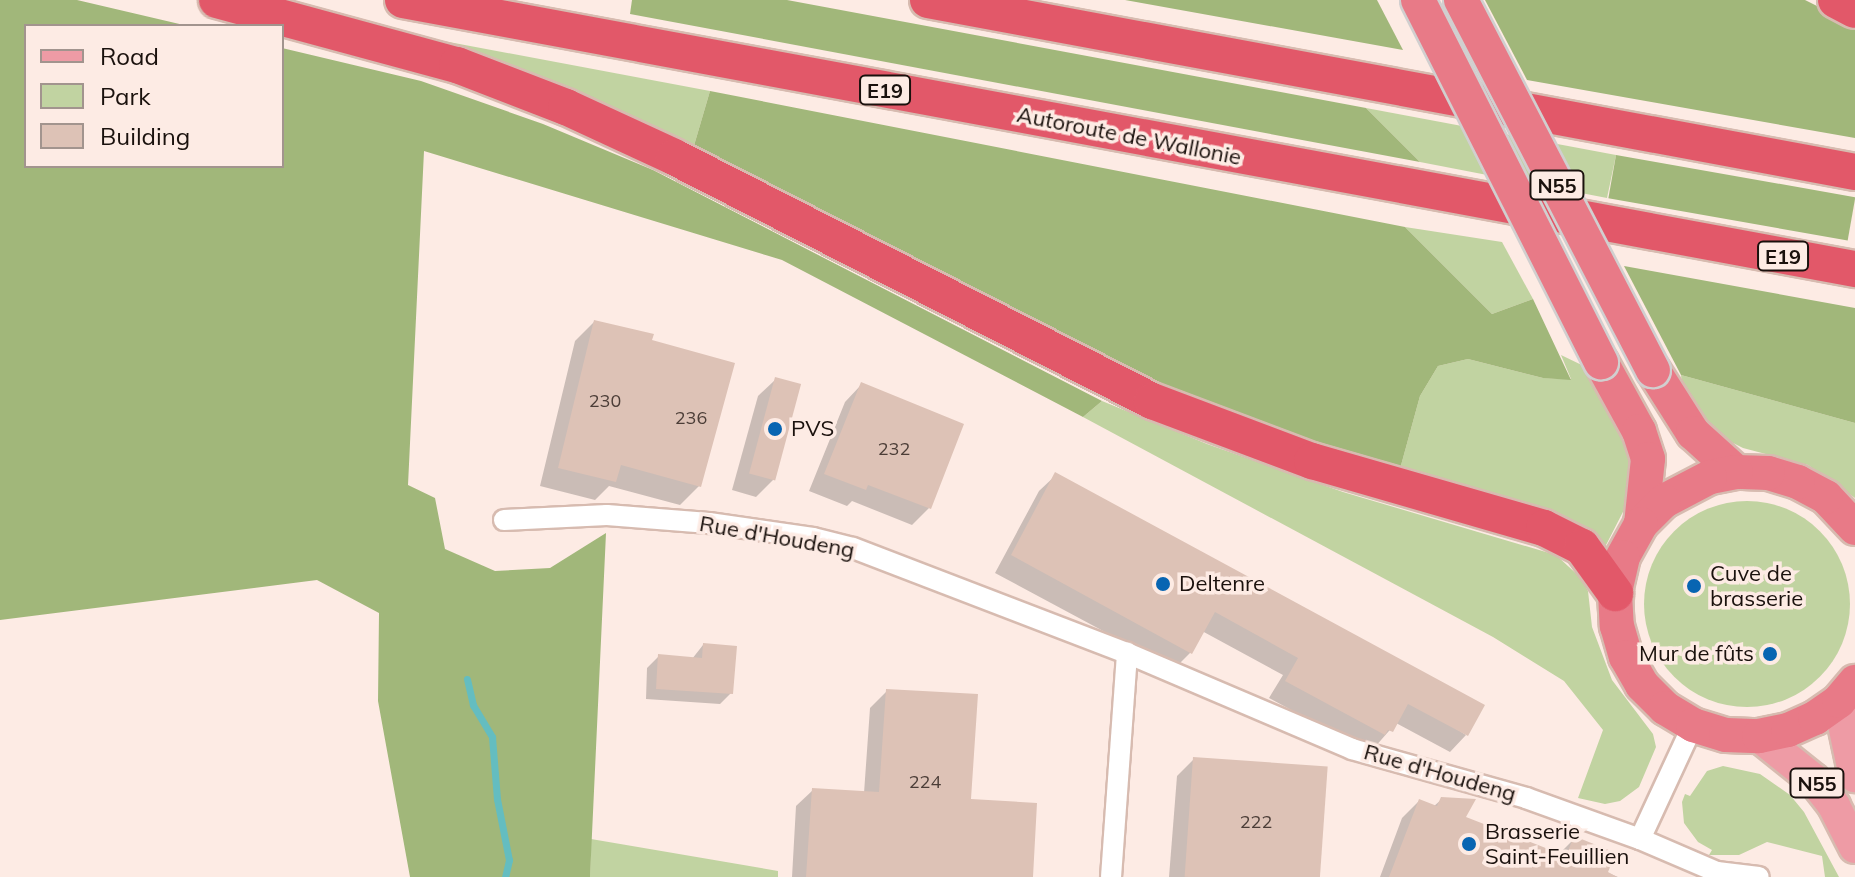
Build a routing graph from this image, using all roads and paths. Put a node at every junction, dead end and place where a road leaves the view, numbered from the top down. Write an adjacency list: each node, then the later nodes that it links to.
1 (217, 0): 14 (highway)
2 (403, 0): 9 (highway, Autoroute de Wallonie / E19)
3 (928, 0): 8 (highway)
4 (1418, 0): 12 (highway, N55, bridge)
5 (1461, 0): 10 (highway, N55, bridge)
6 (1836, 0): 7 (highway)
7 (1855, 10)
8 (1855, 172)
9 (1855, 269)
10 (1736, 472): 12 (highway, N55); 13 (highway, N55)
11 (504, 520): 15 (street, Rue d'Houdeng)
12 (1641, 524): 14 (highway, N55)
13 (1855, 528)
14 (1615, 593): 17 (highway, N55)
15 (1127, 653): 20 (street, Rue d'Houdeng); 22 (street)
16 (1847, 691): 18 (highway, N55); 19 (main road, N55)
17 (1693, 725): 18 (highway, N55); 20 (street)
18 (1759, 736): 21 (main road, N55)
19 (1855, 776)
20 (1640, 839): 23 (street, Rue d'Houdeng)
21 (1855, 847)
22 (1111, 877)
23 (1759, 877)

